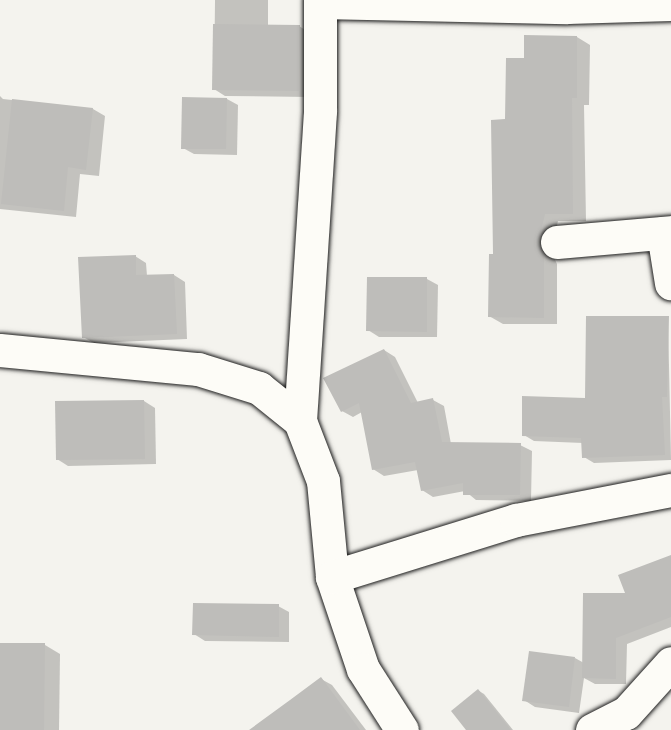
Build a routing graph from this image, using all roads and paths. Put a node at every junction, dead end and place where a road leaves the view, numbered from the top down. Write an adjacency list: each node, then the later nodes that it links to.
1 (320, 1): 2 (street); 7 (street)
2 (671, 4)
3 (667, 232): 4 (street); 5 (street)
4 (557, 242)
5 (671, 283)
6 (0, 350): 7 (street)
7 (300, 421): 9 (street)
8 (671, 490): 9 (street)
9 (332, 577): 11 (street)
10 (671, 663): 12 (street)
11 (402, 730)
12 (592, 730)

